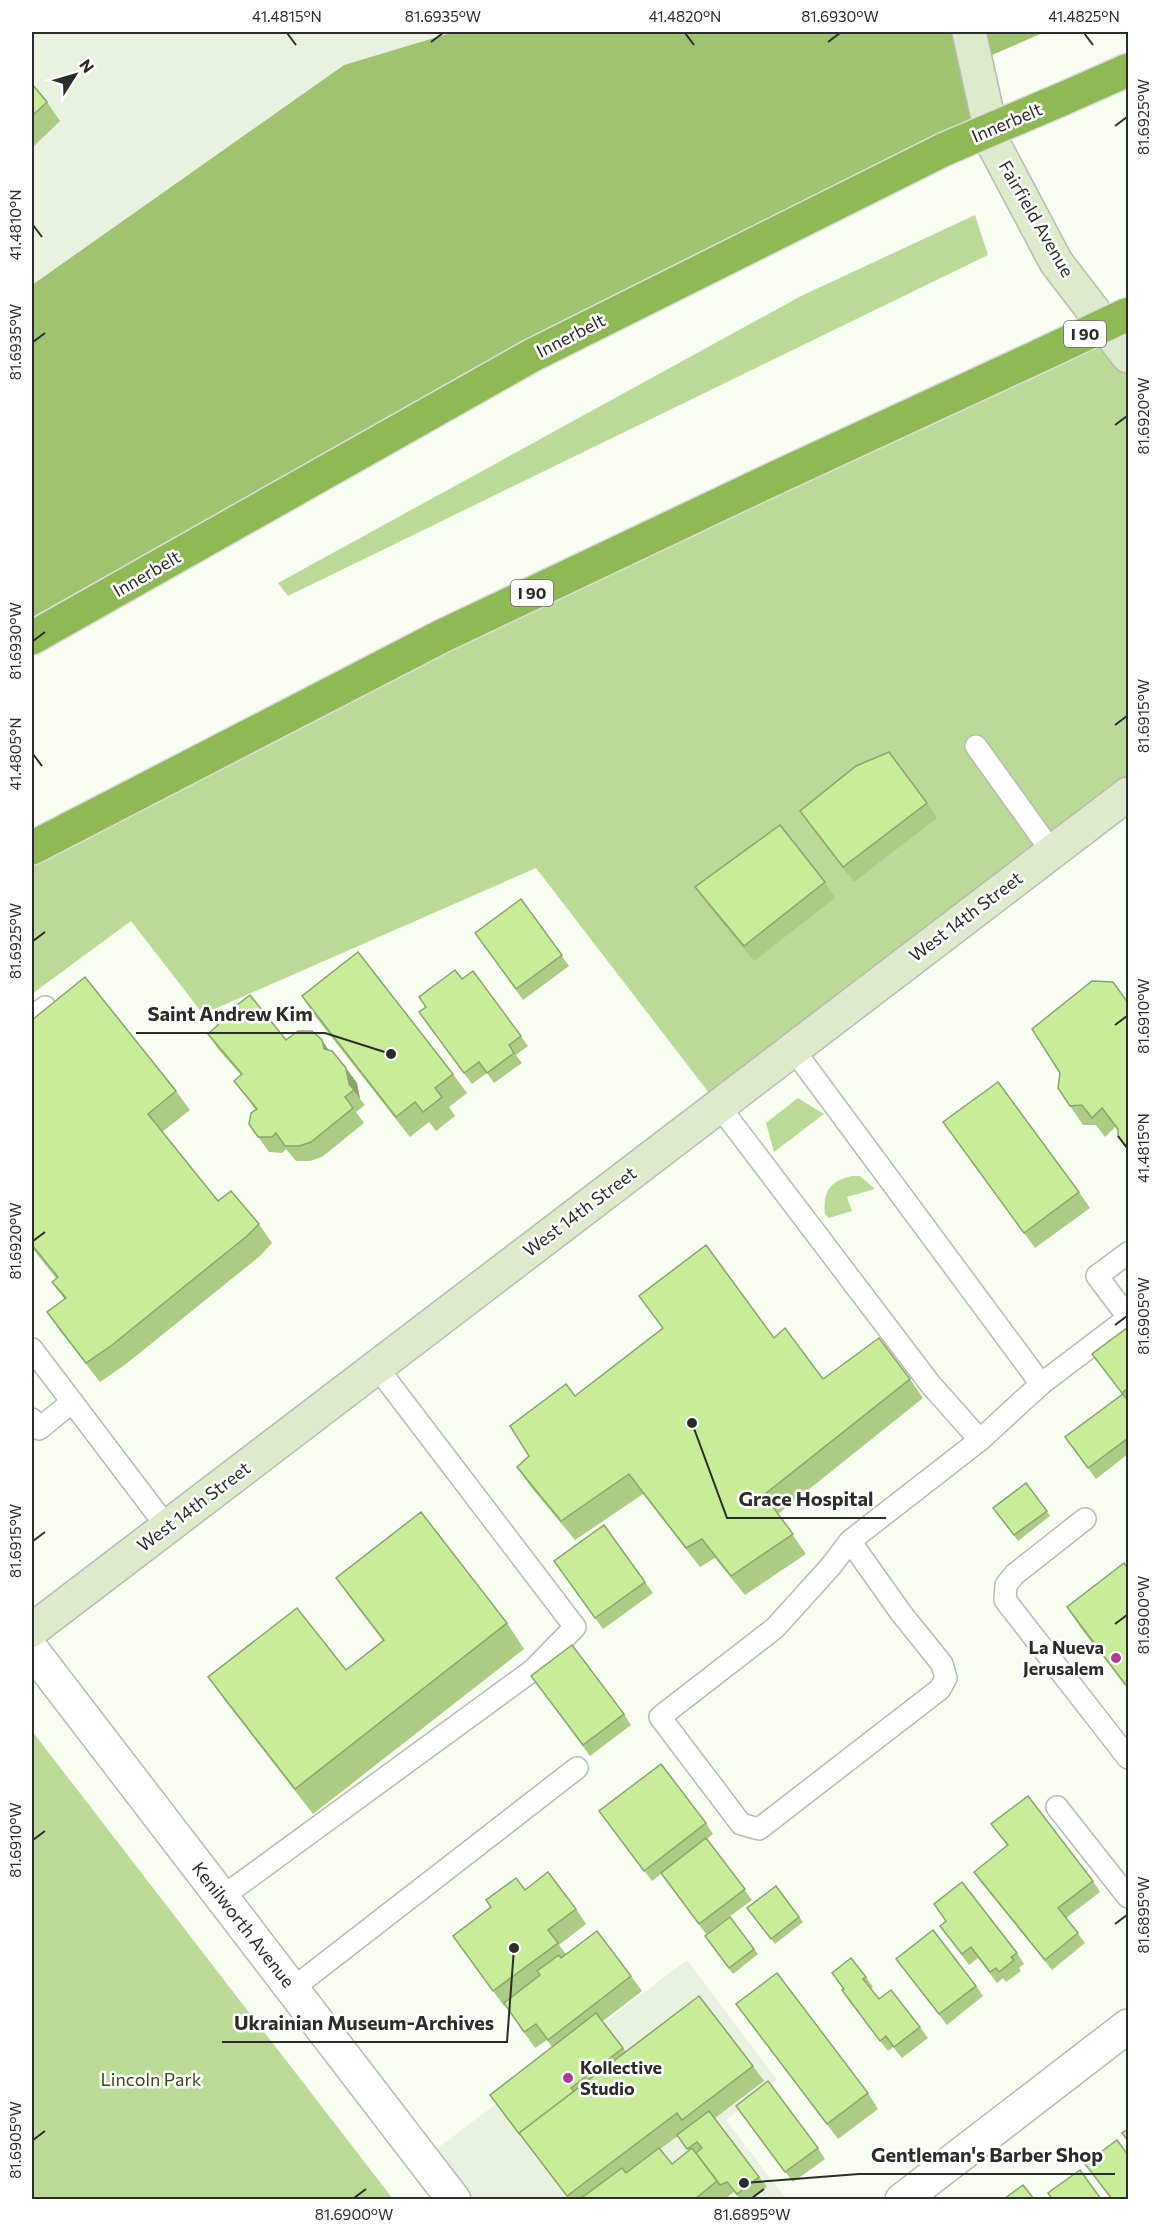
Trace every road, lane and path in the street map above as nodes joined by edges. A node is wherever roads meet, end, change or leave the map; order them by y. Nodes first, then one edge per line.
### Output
1 (969, 32) edge
2 (1128, 69) edge
3 (1128, 314) edge
4 (1128, 356) edge
5 (32, 639) edge
6 (976, 746) dead end
7 (1128, 794) edge
8 (32, 848) edge
9 (1052, 852) junction
10 (793, 1049) junction
11 (719, 1106) junction
12 (1128, 1253) edge
13 (1128, 1318) edge
14 (32, 1349) edge
15 (376, 1366) junction
16 (1041, 1384) junction
17 (72, 1402) junction
18 (32, 1419) edge
19 (980, 1440) junction
20 (1085, 1520) dead end
21 (167, 1527) junction
22 (850, 1541) junction
23 (32, 1630) edge
24 (32, 1650) edge
25 (1128, 1758) edge
26 (577, 1768) dead end
27 (1058, 1807) dead end
28 (222, 1897) junction
29 (1128, 1897) edge
30 (292, 1989) junction
31 (1128, 2026) edge
32 (454, 2199) edge
33 (902, 2199) edge

1 - 4 street, Fairfield Avenue
2 - 5 highway, Innerbelt, bridge
3 - 8 highway, I 90, bridge
6 - 9 lane
7 - 9 street, West 14th Street
9 - 10 street, West 14th Street
10 - 11 street, West 14th Street
10 - 16 lane
11 - 15 street, West 14th Street
11 - 19 lane
12 - 13 lane
13 - 16 lane
14 - 17 lane
15 - 21 street, West 14th Street
15 - 28 lane
16 - 19 lane
17 - 18 lane
17 - 21 lane
19 - 22 lane
20 - 25 lane
21 - 23 street, West 14th Street
22 - 22 lane
24 - 28 street, Kenilworth Avenue
26 - 30 lane
27 - 29 lane
28 - 30 street, Kenilworth Avenue
30 - 32 street, Kenilworth Avenue
31 - 33 street

